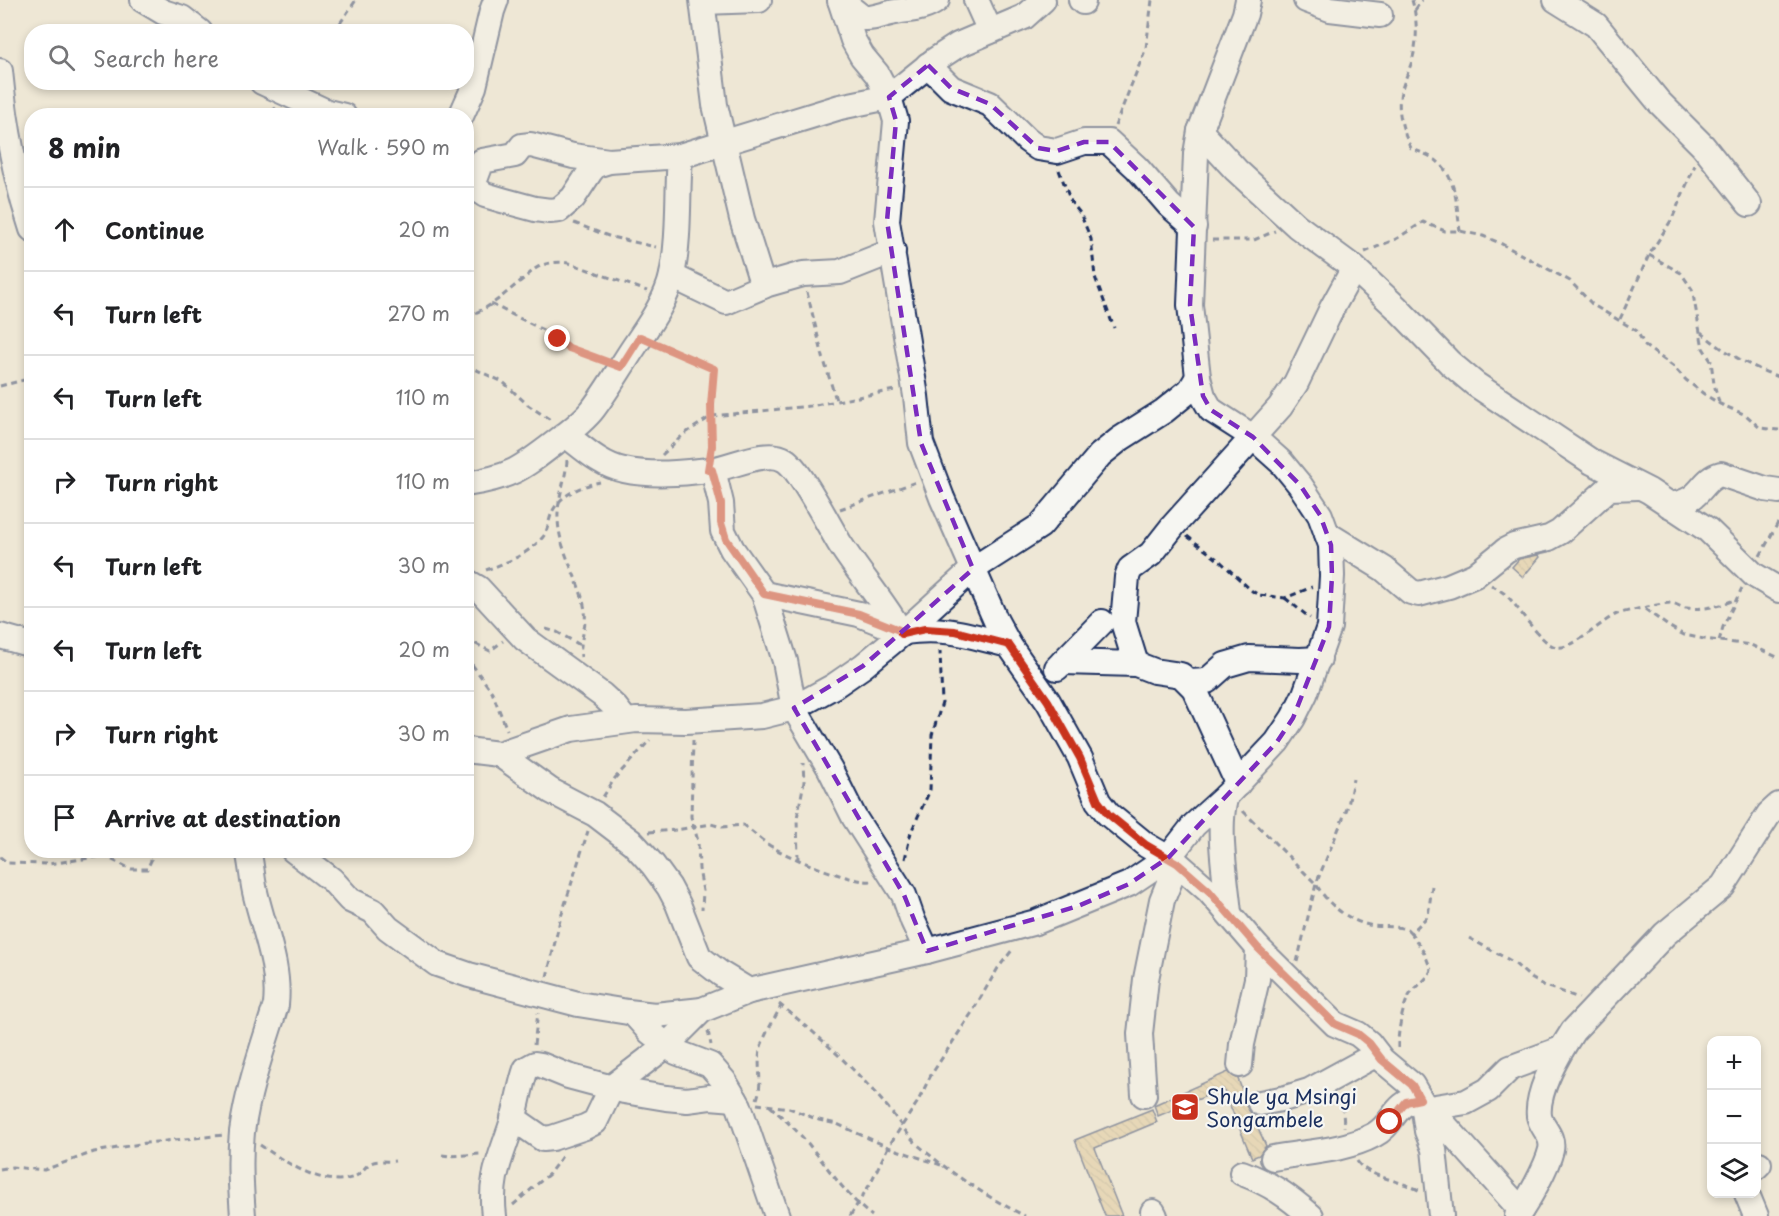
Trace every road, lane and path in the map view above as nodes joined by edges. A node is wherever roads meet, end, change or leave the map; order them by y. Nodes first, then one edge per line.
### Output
1 (143, 0) edge
2 (356, 0) edge
3 (496, 0) edge
4 (759, 0) edge
5 (937, 0) edge
6 (976, 0) edge
7 (1043, 0) edge
8 (1152, 0) edge
9 (1248, 0) edge
10 (1306, 0) edge
11 (1412, 0) edge
12 (1422, 0) edge
13 (1556, 0) edge
14 (702, 1) edge
15 (1415, 10) junction
16 (1380, 15) dead end
17 (190, 24) edge
18 (340, 24) edge
19 (990, 31) junction
20 (928, 65) junction
21 (0, 71) edge
22 (474, 87) edge
23 (279, 90) edge
24 (473, 90) edge
25 (889, 97) junction
26 (318, 108) edge
27 (465, 108) edge
28 (1200, 131) junction
29 (724, 141) junction
30 (1109, 142) junction
31 (1703, 146) junction
32 (1050, 150) junction
33 (680, 156) junction
34 (609, 161) junction
35 (474, 175) edge
36 (474, 188) edge
37 (1749, 204) dead end
38 (24, 205) edge
39 (550, 211) junction
40 (1293, 222) junction
41 (1460, 231) junction
42 (1194, 234) junction
43 (893, 251) junction
44 (1649, 255) junction
45 (673, 266) junction
46 (1354, 268) junction
47 (803, 274) junction
48 (763, 286) junction
49 (662, 301) junction
50 (491, 304) junction
51 (474, 314) edge
52 (1620, 319) junction
53 (1114, 328) dead end
54 (1700, 332) junction
55 (640, 337) junction
56 (621, 367) junction
57 (474, 369) edge
58 (1198, 377) junction
59 (1779, 377) edge
60 (24, 380) edge
61 (0, 386) edge
62 (914, 387) junction
63 (836, 400) junction
64 (1720, 404) junction
65 (712, 416) junction
66 (1779, 430) edge
67 (567, 434) junction
68 (1253, 437) junction
69 (710, 470) junction
70 (643, 472) junction
71 (605, 481) dead end
72 (936, 481) junction
73 (474, 483) edge
74 (1640, 487) junction
75 (1779, 491) edge
76 (559, 501) junction
77 (1669, 505) junction
78 (823, 515) junction
79 (1779, 520) edge
80 (1173, 526) junction
81 (1327, 534) junction
82 (973, 569) junction
83 (1750, 571) junction
84 (1475, 575) junction
85 (1332, 576) junction
86 (474, 577) edge
87 (474, 581) edge
88 (1779, 590) edge
89 (764, 594) junction
90 (946, 594) junction
91 (1285, 598) junction
92 (1736, 599) junction
93 (1646, 609) junction
94 (1102, 622) dead end
95 (902, 632) junction
96 (955, 632) junction
97 (1328, 632) junction
98 (521, 634) junction
99 (0, 636) edge
100 (1719, 641) junction
101 (24, 643) edge
102 (474, 643) edge
103 (1009, 645) junction
104 (1779, 658) edge
105 (1318, 659) junction
106 (1063, 662) junction
107 (583, 663) dead end
108 (1136, 664) junction
109 (474, 667) edge
110 (1190, 682) junction
111 (1038, 686) junction
112 (794, 708) junction
113 (626, 721) junction
114 (682, 721) junction
115 (474, 750) edge
116 (507, 751) junction
117 (803, 758) dead end
118 (1353, 779) dead end
119 (1230, 791) junction
120 (1779, 805) edge
121 (595, 814) junction
122 (694, 827) junction
123 (623, 835) junction
124 (0, 857) edge
125 (90, 858) edge
126 (108, 858) edge
127 (152, 858) edge
128 (249, 858) edge
129 (303, 858) edge
130 (798, 859) junction
131 (1173, 860) junction
132 (1316, 884) junction
133 (1432, 886) dead end
134 (899, 887) junction
135 (1229, 913) junction
136 (701, 918) dead end
137 (1036, 922) junction
138 (1411, 933) junction
139 (1469, 938) dead end
140 (1258, 948) junction
141 (927, 951) junction
142 (1293, 981) junction
143 (754, 990) junction
144 (543, 994) junction
145 (1598, 1005) junction
146 (781, 1006) junction
147 (703, 1010) junction
148 (633, 1013) junction
149 (667, 1045) junction
150 (1561, 1049) junction
151 (1377, 1054) junction
152 (1240, 1065) dead end
153 (526, 1069) junction
154 (1341, 1073) junction
155 (720, 1076) junction
156 (1406, 1078) junction
157 (612, 1087) junction
158 (1144, 1095) dead end
159 (735, 1099) junction
160 (1260, 1102) dead end
161 (1424, 1104) junction
162 (770, 1106) junction
163 (513, 1118) junction
164 (902, 1125) junction
165 (242, 1133) junction
166 (1350, 1144) junction
167 (570, 1147) dead end
168 (888, 1147) junction
169 (501, 1151) junction
170 (442, 1155) dead end
171 (1273, 1158) dead end
172 (395, 1161) dead end
173 (945, 1167) junction
174 (1, 1168) edge
175 (1242, 1173) dead end
176 (1749, 1198) edge
177 (858, 1204) junction
178 (1441, 1210) edge
179 (1519, 1213) edge
180 (501, 1214) edge
181 (243, 1216) edge
182 (777, 1216) edge
183 (850, 1216) edge
184 (872, 1216) edge
185 (1025, 1216) edge
186 (1311, 1216) edge
187 (1756, 1216) edge

1 - 17 street
2 - 18 path
3 - 22 street
4 - 14 street
5 - 25 street
6 - 19 street
7 - 19 street
8 - 30 path
9 - 28 street
10 - 16 street
11 - 15 path
12 - 15 path
13 - 31 street
14 - 29 street
15 - 41 path
19 - 20 street
20 - 25 street
20 - 32 street
21 - 38 street
23 - 26 street
24 - 27 street
25 - 29 street
25 - 43 street
28 - 40 street
28 - 42 street
29 - 33 street
29 - 48 street
30 - 32 street
30 - 42 street
31 - 37 street
31 - 44 path
32 - 53 path
33 - 34 street
33 - 45 street
34 - 35 street
34 - 39 street
36 - 39 street
39 - 45 path
40 - 42 path
40 - 46 street
41 - 46 path
41 - 52 path
42 - 58 street
43 - 47 street
43 - 62 street
44 - 52 path
44 - 54 path
45 - 48 street
45 - 49 street
46 - 68 street
46 - 74 street
47 - 48 street
47 - 63 path
49 - 50 path
49 - 55 street
50 - 51 path
50 - 56 path
52 - 64 path
54 - 59 path
54 - 64 path
55 - 56 street
55 - 65 path
56 - 67 street
57 - 67 path
58 - 68 street
58 - 82 street
60 - 61 path
62 - 63 path
62 - 72 street
63 - 65 path
64 - 66 path
65 - 69 path
65 - 70 path
67 - 70 street
67 - 73 street
67 - 76 path
68 - 80 street
68 - 81 street
69 - 70 street
69 - 78 street
69 - 89 street
71 - 76 path
72 - 78 path
72 - 82 street
74 - 77 street
74 - 84 street
75 - 77 street
76 - 86 path
76 - 107 path
77 - 83 street
78 - 95 street
79 - 83 path
80 - 91 path
80 - 108 street
81 - 84 street
81 - 85 street
82 - 90 street
82 - 103 street
83 - 88 street
83 - 92 path
84 - 93 path
85 - 91 path
85 - 97 street
87 - 98 street
89 - 95 street
89 - 112 street
90 - 95 street
90 - 96 street
91 - 97 path
92 - 93 path
92 - 100 path
93 - 100 path
94 - 106 street
95 - 96 street
95 - 112 street
96 - 103 street
96 - 134 path
97 - 105 street
98 - 102 path
98 - 113 street
99 - 101 street
100 - 104 path
103 - 111 street
105 - 110 street
105 - 119 street
106 - 108 street
106 - 111 street
108 - 110 street
109 - 116 path
110 - 119 street
111 - 131 street
112 - 114 street
112 - 134 street
113 - 114 street
113 - 116 street
114 - 121 path
114 - 122 path
115 - 116 street
116 - 121 street
117 - 130 path
118 - 132 path
119 - 131 street
119 - 132 path
119 - 135 street
120 - 145 street
121 - 123 street
121 - 144 path
122 - 123 path
122 - 130 path
122 - 136 path
123 - 143 street
124 - 125 path
126 - 127 path
128 - 165 street
129 - 144 street
130 - 134 path
131 - 135 street
131 - 137 street
131 - 158 street
132 - 138 path
132 - 142 path
133 - 138 path
134 - 141 street
135 - 140 street
137 - 141 street
137 - 164 path
138 - 156 path
139 - 145 path
140 - 142 street
140 - 152 street
141 - 143 street
142 - 151 street
143 - 146 path
143 - 147 street
144 - 148 street
144 - 153 path
145 - 150 street
146 - 162 path
146 - 164 path
147 - 148 street
147 - 149 street
147 - 155 path
148 - 149 street
149 - 155 street
149 - 157 street
150 - 161 street
150 - 179 street
151 - 154 street
151 - 156 street
153 - 157 street
153 - 163 street
154 - 160 street
154 - 166 path
155 - 159 street
156 - 161 street
157 - 159 street
157 - 163 street
159 - 182 street
161 - 166 street
161 - 178 street
161 - 179 street
162 - 168 path
162 - 177 path
163 - 169 street
164 - 168 path
164 - 173 path
165 - 172 path
165 - 174 path
165 - 181 street
166 - 171 street
166 - 178 path
167 - 180 path
168 - 173 path
168 - 177 path
169 - 170 path
169 - 180 street
173 - 185 path
175 - 186 street
176 - 187 street
177 - 183 path
177 - 184 path

